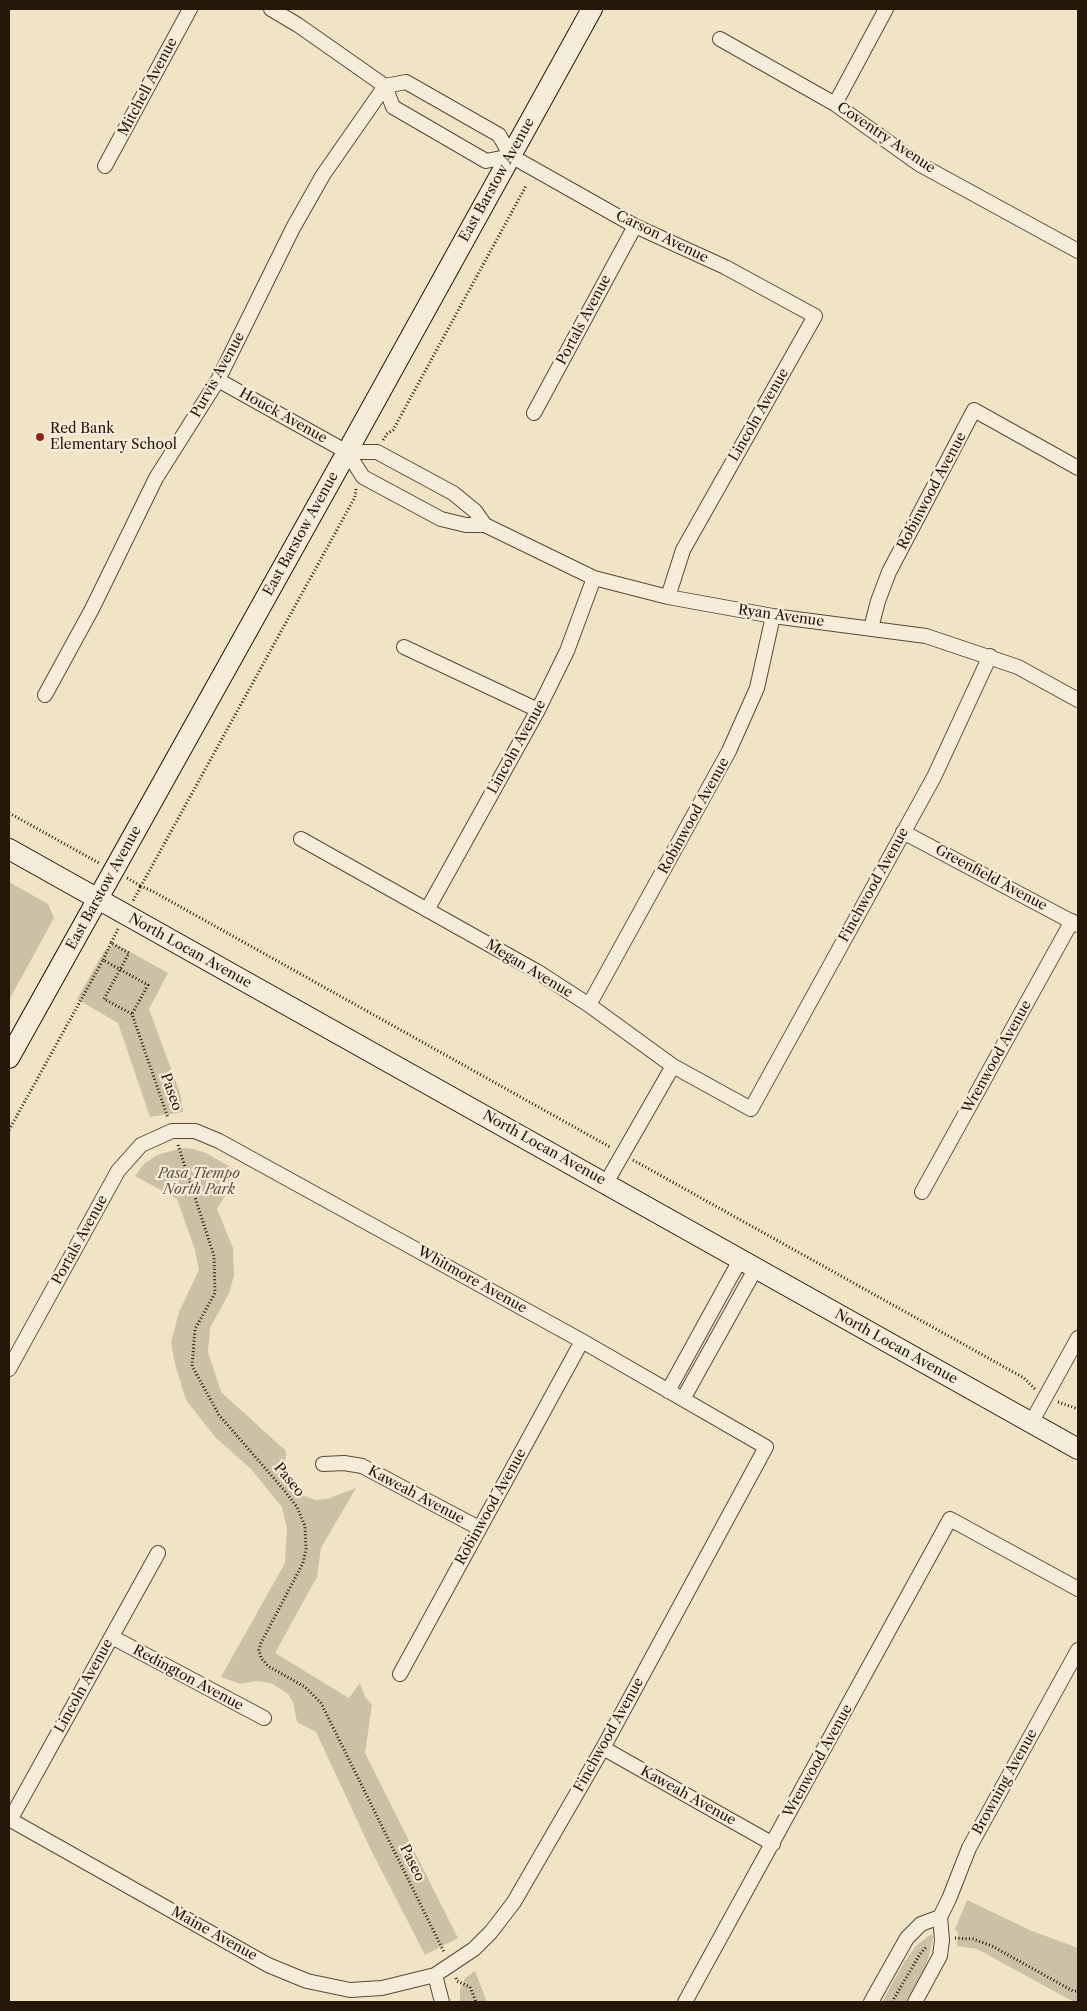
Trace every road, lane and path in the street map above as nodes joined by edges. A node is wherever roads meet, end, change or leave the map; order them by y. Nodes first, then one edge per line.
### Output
1 (190, 9) edge
2 (271, 9) edge
3 (592, 9) edge
4 (886, 9) edge
5 (720, 39) dead end
6 (385, 86) junction
7 (836, 104) junction
8 (511, 156) junction
9 (105, 166) dead end
10 (526, 186) dead end
11 (635, 226) junction
12 (1078, 251) edge
13 (816, 316) joint
14 (218, 380) junction
15 (534, 413) dead end
16 (348, 452) junction
17 (377, 452) junction
18 (1078, 468) edge
19 (363, 477) junction
20 (485, 525) junction
21 (594, 578) junction
22 (668, 597) junction
23 (774, 616) junction
24 (871, 628) junction
25 (404, 647) dead end
26 (990, 656) junction
27 (44, 695) dead end
28 (1078, 700) edge
29 (538, 710) junction
30 (903, 832) junction
31 (301, 839) dead end
32 (9, 849) edge
33 (97, 899) junction
34 (427, 910) junction
35 (1075, 923) edge
36 (111, 943) dead end
37 (129, 953) dead end
38 (103, 960) junction
39 (120, 970) junction
40 (589, 1005) junction
41 (132, 1014) junction
42 (9, 1058) edge
43 (673, 1066) junction
44 (751, 1109) joint
45 (9, 1130) edge
46 (172, 1132) junction
47 (609, 1146) dead end
48 (643, 1165) dead end
49 (606, 1183) junction
50 (922, 1192) dead end
51 (748, 1264) junction
52 (1078, 1338) edge
53 (582, 1341) junction
54 (9, 1369) edge
55 (1031, 1387) dead end
56 (668, 1391) junction
57 (683, 1399) junction
58 (1064, 1405) dead end
59 (1078, 1409) edge
60 (1031, 1423) junction
61 (766, 1447) joint
62 (1078, 1449) edge
63 (322, 1464) dead end
64 (479, 1528) junction
65 (158, 1553) dead end
66 (1078, 1589) edge
67 (112, 1637) junction
68 (1078, 1650) edge
69 (400, 1674) dead end
70 (264, 1718) dead end
71 (603, 1748) junction
72 (10, 1820) edge
73 (773, 1844) junction
74 (940, 1917) junction
75 (942, 1940) junction
76 (450, 1966) junction
77 (435, 1975) junction
78 (1078, 1991) edge
79 (442, 2002) edge
80 (476, 2002) edge
81 (686, 2002) edge
82 (871, 2002) edge
83 (892, 2002) edge
84 (915, 2002) edge

1 - 9 street, Mitchell Avenue
2 - 6 street
3 - 8 street, East Barstow Avenue
4 - 7 street
5 - 7 street, Coventry Avenue
6 - 8 street, Carson Avenue
6 - 8 street
6 - 14 street, Purvis Avenue
7 - 12 street, Coventry Avenue
8 - 11 street, Carson Avenue
8 - 16 street, East Barstow Avenue
10 - 17 path
11 - 13 street, Carson Avenue
11 - 15 street, Portals Avenue
13 - 22 street, Lincoln Avenue
14 - 16 street, Houck Avenue
14 - 27 street, Purvis Avenue
16 - 17 street, Ryan Avenue
16 - 19 street
16 - 33 street, East Barstow Avenue
17 - 20 street, Ryan Avenue
18 - 24 street, Robinwood Avenue
19 - 20 street, Ryan Avenue
19 - 47 path
20 - 21 street, Ryan Avenue
21 - 22 street, Ryan Avenue
21 - 29 street, Lincoln Avenue
22 - 23 street, Ryan Avenue
23 - 24 street, Ryan Avenue
23 - 40 street, Robinwood Avenue
24 - 26 street, Ryan Avenue
25 - 29 street
26 - 28 street, Ryan Avenue
26 - 30 street, Finchwood Avenue
29 - 34 street, Lincoln Avenue
30 - 35 street, Greenfield Avenue
30 - 44 street, Finchwood Avenue
31 - 34 street, Megan Avenue
32 - 33 street, North Locan Avenue
33 - 42 street, East Barstow Avenue
33 - 49 street, North Locan Avenue
34 - 40 street, Megan Avenue
35 - 50 street, Wrenwood Avenue
36 - 38 path
37 - 39 path
38 - 39 path
38 - 45 path
39 - 41 path
39 - 41 path
40 - 43 street, Megan Avenue
41 - 46 path, Paseo
43 - 44 street, Megan Avenue
43 - 49 street
46 - 53 street, Whitmore Avenue
46 - 54 street, Portals Avenue
46 - 76 path, Paseo
48 - 55 path
49 - 51 street, North Locan Avenue
51 - 56 street
51 - 57 street
51 - 60 street, North Locan Avenue
52 - 60 street
53 - 56 street, Whitmore Avenue
53 - 64 street, Robinwood Avenue
56 - 57 street, Whitmore Avenue
57 - 61 street, Whitmore Avenue
58 - 59 path
60 - 62 street, North Locan Avenue
61 - 71 street, Finchwood Avenue
63 - 64 street, Kaweah Avenue
64 - 69 street, Robinwood Avenue
65 - 67 street, Lincoln Avenue
66 - 73 street, Wrenwood Avenue
67 - 70 street, Redington Avenue
67 - 72 street, Lincoln Avenue
68 - 74 street, Browning Avenue
71 - 73 street, Kaweah Avenue
71 - 76 street, Finchwood Avenue
72 - 77 street, Maine Avenue
73 - 81 street, Wrenwood Avenue
74 - 75 street
74 - 82 street
75 - 78 path
75 - 83 path
75 - 84 street
76 - 77 street, Finchwood Avenue
76 - 80 path, Paseo
77 - 79 street

